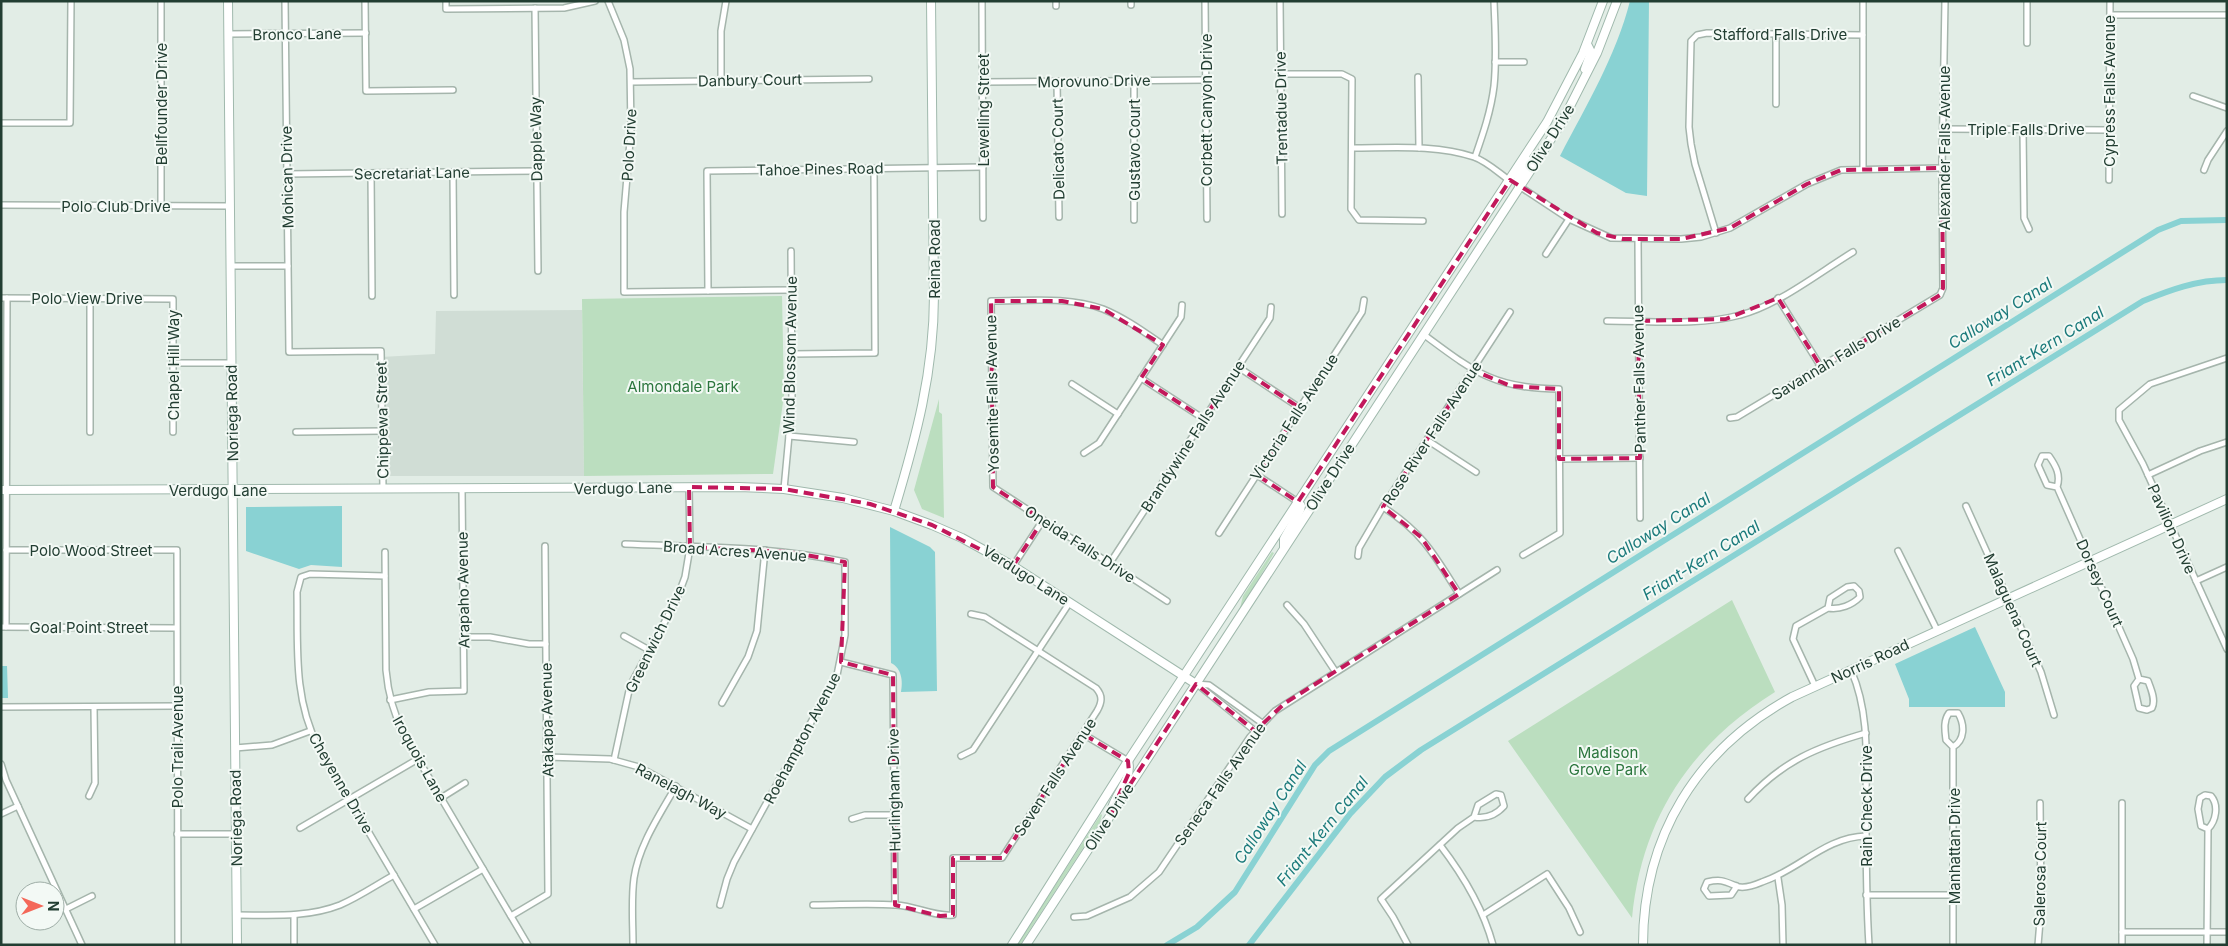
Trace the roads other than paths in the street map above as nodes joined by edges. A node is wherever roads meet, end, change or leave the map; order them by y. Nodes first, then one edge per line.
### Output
1 (71, 1) edge
2 (162, 1) edge
3 (228, 1) edge
4 (285, 1) edge
5 (366, 1) edge
6 (446, 1) edge
7 (595, 1) edge
8 (608, 1) edge
9 (726, 1) edge
10 (931, 1) edge
11 (982, 1) edge
12 (1205, 1) edge
13 (1280, 1) edge
14 (1494, 1) edge
15 (1602, 1) edge
16 (1617, 1) edge
17 (1863, 1) edge
18 (1945, 1) edge
19 (2027, 1) edge
20 (2110, 1) edge
21 (535, 8) junction
22 (2110, 15) junction
23 (2227, 15) edge
24 (366, 33) junction
25 (228, 34) junction
26 (286, 34) junction
27 (1776, 34) junction
28 (1863, 35) junction
29 (1587, 44) junction
30 (2027, 44) dead end
31 (1495, 62) junction
32 (1524, 62) dead end
33 (1281, 74) junction
34 (1418, 77) dead end
35 (869, 79) dead end
36 (1134, 80) junction
37 (1206, 80) junction
38 (721, 81) junction
39 (1057, 81) junction
40 (631, 82) junction
41 (982, 82) junction
42 (453, 90) dead end
43 (1577, 95) junction
44 (2192, 96) dead end
45 (1776, 104) dead end
46 (2227, 108) edge
47 (1, 123) edge
48 (1943, 129) junction
49 (2023, 129) junction
50 (2109, 130) junction
51 (2227, 131) edge
52 (1536, 140) junction
53 (1352, 148) junction
54 (1419, 148) junction
55 (1476, 157) junction
56 (933, 167) junction
57 (983, 167) junction
58 (1942, 168) junction
59 (874, 169) junction
60 (1863, 169) junction
61 (2204, 170) dead end
62 (537, 171) junction
63 (453, 172) junction
64 (370, 173) junction
65 (287, 174) junction
66 (1509, 180) junction
67 (2109, 180) dead end
68 (1519, 186) junction
69 (1, 205) edge
70 (161, 206) junction
71 (230, 206) junction
72 (1282, 214) dead end
73 (1059, 217) dead end
74 (984, 218) dead end
75 (1207, 219) dead end
76 (1569, 219) junction
77 (1134, 220) dead end
78 (1423, 221) dead end
79 (1492, 229) junction
80 (2029, 229) dead end
81 (1716, 233) junction
82 (1638, 240) junction
83 (791, 251) dead end
84 (1853, 252) dead end
85 (1546, 254) dead end
86 (231, 266) junction
87 (288, 266) junction
88 (538, 271) dead end
89 (1440, 286) junction
90 (791, 290) junction
91 (708, 291) junction
92 (454, 295) dead end
93 (1940, 295) joint
94 (372, 296) dead end
95 (4, 298) edge
96 (90, 298) junction
97 (1778, 298) junction
98 (173, 299) joint
99 (1364, 300) dead end
100 (1182, 305) dead end
101 (1270, 307) dead end
102 (1510, 312) dead end
103 (1638, 321) junction
104 (1607, 322) dead end
105 (1423, 334) junction
106 (1163, 345) junction
107 (381, 351) joint
108 (792, 354) junction
109 (2227, 358) edge
110 (173, 363) junction
111 (232, 363) junction
112 (1238, 367) junction
113 (1821, 367) junction
114 (1472, 370) junction
115 (1141, 378) junction
116 (1072, 384) dead end
117 (1300, 408) junction
118 (1118, 414) junction
119 (1730, 418) dead end
120 (1204, 419) junction
121 (382, 431) junction
122 (90, 432) dead end
123 (173, 432) dead end
124 (296, 432) dead end
125 (789, 436) junction
126 (1427, 440) junction
127 (854, 442) dead end
128 (2227, 442) edge
129 (1084, 453) dead end
130 (1640, 458) junction
131 (1559, 459) junction
132 (1476, 472) dead end
133 (1256, 475) junction
134 (2148, 475) junction
135 (689, 487) junction
136 (993, 487) joint
137 (2057, 487) junction
138 (383, 489) junction
139 (462, 489) junction
140 (784, 489) junction
141 (4, 490) edge
142 (233, 490) junction
143 (2227, 499) edge
144 (1298, 502) junction
145 (1966, 506) dead end
146 (1383, 507) junction
147 (894, 511) junction
148 (1640, 518) dead end
149 (1043, 520) junction
150 (2169, 524) junction
151 (1219, 533) dead end
152 (625, 544) dead end
153 (545, 546) dead end
154 (690, 547) junction
155 (1284, 547) junction
156 (6, 550) junction
157 (176, 550) joint
158 (765, 550) junction
159 (1898, 551) dead end
160 (385, 552) dead end
161 (1523, 554) dead end
162 (1358, 556) dead end
163 (2089, 560) junction
164 (845, 562) joint
165 (1110, 563) junction
166 (1013, 566) junction
167 (2227, 567) edge
168 (1497, 570) dead end
169 (385, 576) junction
170 (2196, 581) junction
171 (1459, 594) junction
172 (2007, 598) junction
173 (1167, 601) dead end
174 (1070, 602) junction
175 (1287, 605) dead end
176 (1828, 608) junction
177 (971, 614) dead end
178 (4, 627) edge
179 (176, 628) junction
180 (1937, 630) junction
181 (624, 636) dead end
182 (463, 637) junction
183 (546, 644) junction
184 (2227, 649) edge
185 (649, 650) junction
186 (1038, 652) junction
187 (841, 662) junction
188 (1851, 670) junction
189 (1335, 671) junction
190 (1185, 675) junction
191 (2140, 679) junction
192 (1196, 684) junction
193 (1815, 686) junction
194 (390, 700) junction
195 (722, 703) dead end
196 (176, 706) junction
197 (94, 707) junction
198 (1, 708) edge
199 (2054, 715) dead end
200 (1262, 723) junction
201 (310, 731) junction
202 (1255, 731) junction
203 (1866, 733) junction
204 (1083, 734) junction
205 (1954, 747) junction
206 (235, 748) junction
207 (961, 756) dead end
208 (547, 757) junction
209 (418, 759) junction
210 (614, 760) junction
211 (1128, 761) junction
212 (1, 764) edge
213 (465, 783) dead end
214 (676, 786) junction
215 (89, 796) dead end
216 (441, 798) junction
217 (1748, 799) dead end
218 (349, 800) junction
219 (2040, 803) dead end
220 (2122, 803) dead end
221 (18, 806) junction
222 (1, 814) edge
223 (894, 815) junction
224 (1110, 815) junction
225 (1474, 818) junction
226 (852, 819) dead end
227 (300, 828) dead end
228 (2208, 829) junction
229 (752, 830) junction
230 (177, 834) junction
231 (236, 834) junction
232 (1866, 836) junction
233 (1440, 845) junction
234 (483, 869) junction
235 (394, 875) junction
236 (1778, 878) junction
237 (1736, 886) junction
238 (1954, 895) junction
239 (92, 896) dead end
240 (1866, 896) junction
241 (720, 905) dead end
242 (895, 905) junction
243 (813, 906) dead end
244 (66, 909) junction
245 (414, 909) junction
246 (294, 914) junction
247 (237, 915) junction
248 (1483, 915) junction
249 (511, 916) junction
250 (1074, 918) dead end
251 (1580, 932) dead end
252 (2122, 932) junction
253 (2207, 932) junction
254 (2227, 932) edge
255 (82, 945) edge
256 (178, 945) edge
257 (237, 945) edge
258 (294, 945) edge
259 (435, 945) edge
260 (528, 945) edge
261 (633, 945) edge
262 (1012, 945) edge
263 (1026, 945) edge
264 (1408, 945) edge
265 (1493, 945) edge
266 (1643, 945) edge
267 (1783, 945) edge
268 (1869, 945) edge
269 (1953, 945) edge
270 (2038, 945) edge
271 (2122, 945) edge
272 (2207, 945) edge

1 - 47 street
2 - 70 street, Bellfounder Drive
3 - 25 street, Noriega Road
4 - 26 street, Mohican Drive
5 - 24 street
6 - 21 street
7 - 21 street
8 - 40 street, Polo Drive
9 - 38 street
10 - 56 street, Reina Road
11 - 41 street, Lewelling Street
12 - 37 street, Corbett Canyon Drive
13 - 33 street, Trentadue Drive
14 - 31 street
15 - 29 street, Olive Drive
16 - 43 street, Olive Drive
17 - 28 street
18 - 48 street, Alexander Falls Avenue
19 - 30 street
20 - 22 street, Cypress Falls Avenue
21 - 62 street, Dapple Way
22 - 23 street
22 - 50 street, Cypress Falls Avenue
24 - 26 street, Bronco Lane
24 - 42 street
25 - 26 street, Bronco Lane
25 - 71 street, Noriega Road
26 - 65 street, Mohican Drive
27 - 28 street, Stafford Falls Drive
27 - 45 street
27 - 81 street, Stafford Falls Drive
28 - 60 street
29 - 43 street
29 - 52 street, Olive Drive
31 - 32 street
31 - 55 street
33 - 53 street
33 - 72 street, Trentadue Drive
34 - 54 street
35 - 38 street, Danbury Court
36 - 37 street, Morovuno Drive
36 - 39 street, Morovuno Drive
36 - 77 street, Gustavo Court
37 - 75 street, Corbett Canyon Drive
38 - 40 street, Danbury Court
39 - 41 street, Morovuno Drive
39 - 73 street, Delicato Court
40 - 91 street, Polo Drive
41 - 57 street, Lewelling Street
43 - 68 street, Olive Drive
44 - 46 street
48 - 49 street, Triple Falls Drive
48 - 58 street, Alexander Falls Avenue
49 - 50 street, Triple Falls Drive
49 - 80 street
50 - 67 street, Cypress Falls Avenue
51 - 61 street
52 - 66 street, Olive Drive
52 - 68 street
53 - 54 street
53 - 78 street
54 - 55 street
55 - 66 street
56 - 57 street, Tahoe Pines Road
56 - 59 street, Tahoe Pines Road
56 - 147 street, Reina Road
57 - 74 street, Lewelling Street
58 - 60 street
58 - 93 street, Alexander Falls Avenue
59 - 91 street, Tahoe Pines Road
59 - 108 street
60 - 81 street
62 - 63 street, Secretariat Lane
62 - 88 street, Dapple Way
63 - 64 street, Secretariat Lane
63 - 92 street
64 - 65 street, Secretariat Lane
64 - 94 street
65 - 87 street, Mohican Drive
66 - 79 street
66 - 89 street, Olive Drive
68 - 76 street
68 - 79 street, Olive Drive
69 - 70 street, Polo Club Drive
70 - 71 street, Polo Club Drive
71 - 86 street, Noriega Road
76 - 82 street
76 - 85 street
79 - 105 street, Olive Drive
81 - 82 street
82 - 103 street, Panther Falls Avenue
83 - 90 street, Wind Blossom Avenue
84 - 97 street
86 - 87 street
86 - 111 street, Noriega Road
87 - 107 street, Mohican Drive
89 - 105 street
89 - 144 street, Olive Drive
90 - 91 street
90 - 108 street, Wind Blossom Avenue
93 - 113 street, Savannah Falls Drive
95 - 96 street, Polo View Drive
95 - 141 street
96 - 98 street, Polo View Drive
96 - 122 street
97 - 103 street
97 - 113 street
98 - 110 street, Chapel Hill Way
99 - 117 street, Victoria Falls Avenue
100 - 106 street
101 - 112 street, Brandywine Falls Avenue
102 - 114 street, Rose River Falls Avenue
103 - 104 street
103 - 130 street, Panther Falls Avenue
105 - 114 street
105 - 155 street, Olive Drive
106 - 115 street
106 - 136 street, Yosemite Falls Avenue
107 - 121 street, Chippewa Street
108 - 125 street, Wind Blossom Avenue
109 - 134 street, Pavilion Drive
110 - 111 street
110 - 123 street, Chapel Hill Way
111 - 142 street, Noriega Road
112 - 117 street
112 - 120 street, Brandywine Falls Avenue
113 - 119 street, Savannah Falls Drive
114 - 126 street, Rose River Falls Avenue
114 - 131 street
115 - 118 street
115 - 120 street
116 - 118 street
117 - 133 street, Victoria Falls Avenue
118 - 129 street
120 - 165 street, Brandywine Falls Avenue
121 - 124 street
121 - 138 street, Chippewa Street
125 - 127 street
125 - 140 street, Wind Blossom Avenue
126 - 132 street
126 - 146 street, Rose River Falls Avenue
128 - 134 street
130 - 131 street
130 - 148 street, Panther Falls Avenue
131 - 161 street
133 - 144 street
133 - 151 street, Victoria Falls Avenue
134 - 150 street, Pavilion Drive
135 - 139 street, Verdugo Lane
135 - 140 street, Verdugo Lane
135 - 154 street, Greenwich Drive
136 - 149 street, Oneida Falls Drive
137 - 137 street, Dorsey Court
137 - 163 street, Dorsey Court
138 - 139 street, Verdugo Lane
138 - 142 street, Verdugo Lane
139 - 182 street, Arapaho Avenue
140 - 147 street, Verdugo Lane
141 - 142 street, Verdugo Lane
141 - 156 street
142 - 206 street, Noriega Road
143 - 150 street, Norris Road
144 - 155 street
144 - 190 street, Olive Drive
145 - 172 street, Malaguena Court
146 - 162 street, Rose River Falls Avenue
146 - 171 street
147 - 166 street, Verdugo Lane
149 - 165 street, Oneida Falls Drive
149 - 166 street
150 - 163 street, Norris Road
150 - 170 street, Pavilion Drive
152 - 154 street, Broad Acres Avenue
153 - 183 street, Atakapa Avenue
154 - 158 street, Broad Acres Avenue
154 - 185 street, Greenwich Drive
155 - 192 street, Olive Drive
156 - 157 street, Polo Wood Street
156 - 178 street
157 - 179 street, Polo Trail Avenue
158 - 164 street, Broad Acres Avenue
158 - 195 street
159 - 180 street
160 - 169 street, Iroquois Lane
163 - 172 street, Norris Road
163 - 191 street, Dorsey Court
164 - 187 street, Roehampton Avenue
165 - 173 street, Oneida Falls Drive
166 - 174 street, Verdugo Lane
167 - 170 street
168 - 171 street, Seneca Falls Avenue
169 - 194 street, Iroquois Lane
169 - 201 street, Cheyenne Drive
170 - 184 street, Pavilion Drive
171 - 189 street, Seneca Falls Avenue
172 - 180 street, Norris Road
172 - 199 street, Malaguena Court
174 - 186 street
174 - 190 street, Verdugo Lane
175 - 189 street
176 - 176 street
176 - 193 street
177 - 186 street
178 - 179 street, Goal Point Street
179 - 196 street, Polo Trail Avenue
180 - 188 street, Norris Road
181 - 185 street
182 - 183 street
182 - 194 street, Arapaho Avenue
183 - 208 street, Atakapa Avenue
185 - 210 street, Greenwich Drive
186 - 204 street, Seven Falls Avenue
186 - 207 street
187 - 223 street, Hurlingham Drive
187 - 229 street, Roehampton Avenue
188 - 193 street, Norris Road
188 - 203 street, Rain Check Drive
189 - 200 street, Seneca Falls Avenue
190 - 192 street, Verdugo Lane
190 - 211 street, Olive Drive
191 - 191 street, Dorsey Court
192 - 200 street
192 - 202 street
192 - 224 street, Olive Drive
193 - 266 street, Norris Road
194 - 209 street, Iroquois Lane
196 - 197 street
196 - 230 street, Polo Trail Avenue
197 - 198 street
197 - 215 street
200 - 202 street, Seneca Falls Avenue
201 - 206 street
201 - 218 street, Cheyenne Drive
202 - 250 street, Seneca Falls Avenue
203 - 217 street
203 - 232 street, Rain Check Drive
204 - 211 street
204 - 242 street, Seven Falls Avenue
205 - 205 street, Manhattan Drive
205 - 238 street, Manhattan Drive
206 - 231 street, Noriega Road
208 - 210 street, Ranelagh Way
208 - 249 street, Atakapa Avenue
209 - 216 street, Iroquois Lane
209 - 218 street
210 - 214 street, Ranelagh Way
211 - 224 street
211 - 262 street, Olive Drive
212 - 221 street
213 - 216 street
214 - 229 street, Ranelagh Way
214 - 261 street
216 - 234 street, Iroquois Lane
218 - 227 street
218 - 235 street, Cheyenne Drive
219 - 270 street, Salerosa Court
220 - 252 street
221 - 222 street
221 - 244 street
223 - 226 street
223 - 242 street, Hurlingham Drive
224 - 263 street, Olive Drive
225 - 225 street
225 - 233 street
228 - 228 street
228 - 253 street
229 - 241 street, Roehampton Avenue
230 - 231 street
230 - 256 street, Polo Trail Avenue
231 - 247 street, Noriega Road
232 - 236 street
232 - 240 street, Rain Check Drive
233 - 248 street
233 - 264 street
234 - 245 street
234 - 249 street, Iroquois Lane
235 - 245 street, Cheyenne Drive
235 - 246 street
236 - 237 street
236 - 267 street
237 - 237 street
238 - 240 street
238 - 269 street, Manhattan Drive
239 - 244 street
240 - 268 street, Rain Check Drive
242 - 243 street
244 - 255 street
245 - 259 street, Cheyenne Drive
246 - 247 street
246 - 258 street
247 - 257 street, Noriega Road
248 - 251 street
248 - 265 street
249 - 260 street, Iroquois Lane
252 - 253 street
252 - 271 street
253 - 254 street
253 - 272 street

